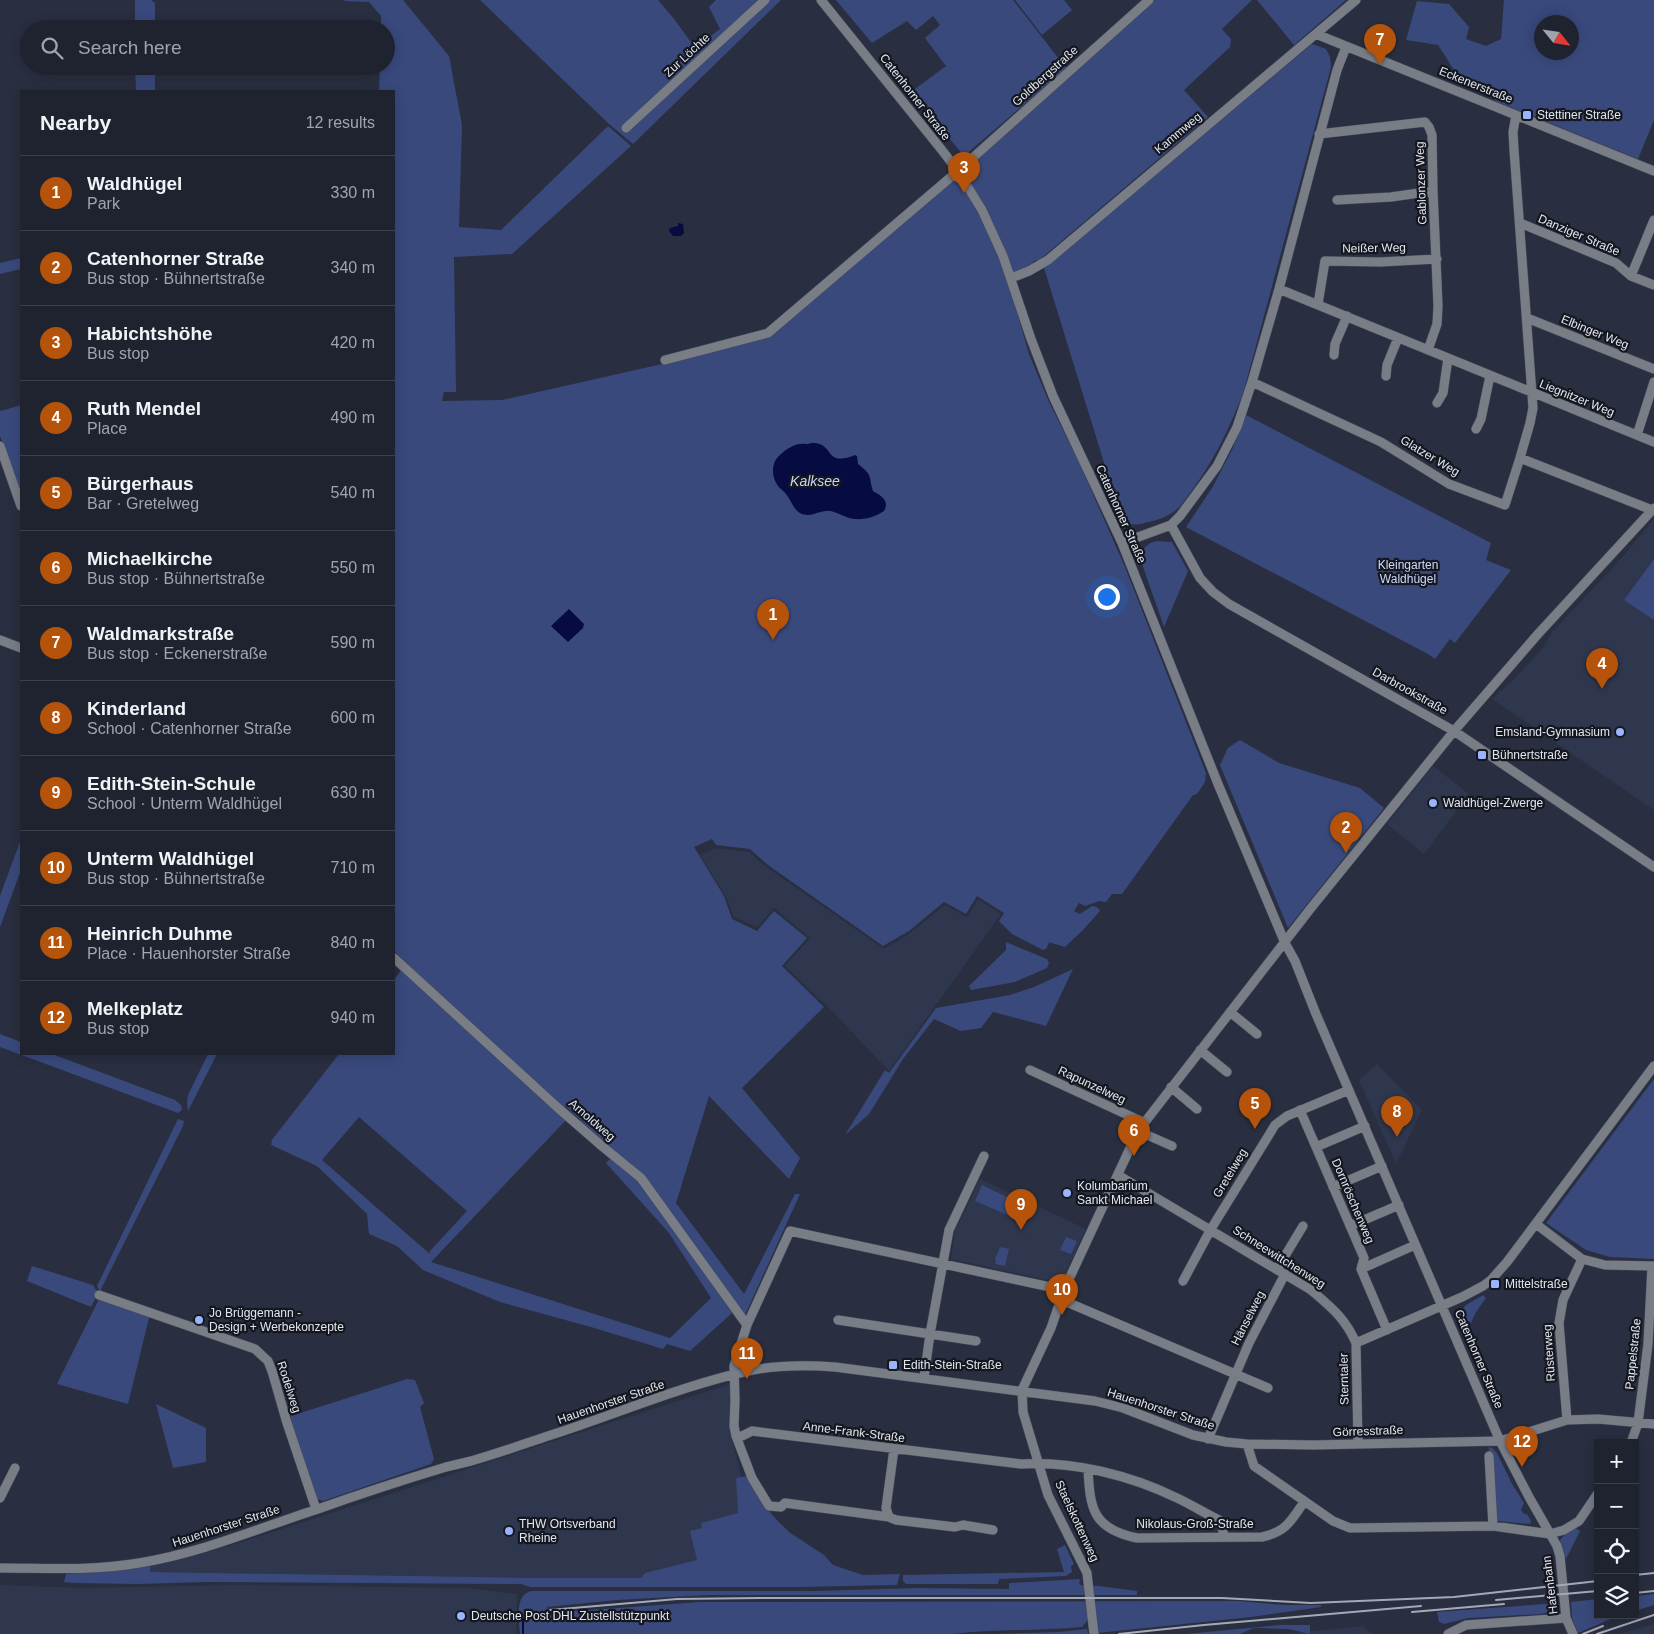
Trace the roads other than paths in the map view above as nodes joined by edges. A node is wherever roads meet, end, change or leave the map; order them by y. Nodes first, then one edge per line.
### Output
1 (765, 0) edge
2 (821, 0) edge
3 (1149, 0) edge
4 (1356, 0) edge
5 (1316, 34) junction
6 (1346, 47) junction
7 (1516, 115) junction
8 (626, 128) dead end
9 (1319, 134) junction
10 (958, 171) junction
11 (1654, 171) edge
12 (1433, 191) junction
13 (1337, 200) dead end
14 (1654, 220) edge
15 (1520, 223) junction
16 (1437, 259) junction
17 (1631, 276) junction
18 (1011, 278) junction
19 (1654, 286) edge
20 (1279, 289) junction
21 (1318, 304) junction
22 (1347, 316) junction
23 (1527, 318) junction
24 (1398, 338) junction
25 (1428, 350) junction
26 (1334, 355) dead end
27 (1448, 358) junction
28 (665, 360) dead end
29 (1654, 369) edge
30 (1386, 376) dead end
31 (1490, 376) junction
32 (1252, 382) junction
33 (1654, 382) edge
34 (1532, 393) junction
35 (1436, 403) dead end
36 (1476, 429) dead end
37 (1637, 435) junction
38 (1654, 442) edge
39 (0, 446) edge
40 (1520, 458) junction
41 (20, 503) edge
42 (1653, 509) edge
43 (1171, 525) junction
44 (1122, 543) junction
45 (0, 640) edge
46 (20, 648) edge
47 (1454, 731) junction
48 (1654, 867) edge
49 (1285, 943) junction
50 (395, 959) edge
51 (1230, 1012) junction
52 (1257, 1034) dead end
53 (1200, 1050) junction
54 (1654, 1066) edge
55 (1030, 1070) dead end
56 (1228, 1072) dead end
57 (1171, 1087) junction
58 (1349, 1090) junction
59 (1197, 1109) dead end
60 (1300, 1110) junction
61 (1143, 1122) junction
62 (1365, 1126) junction
63 (1138, 1131) junction
64 (1172, 1146) dead end
65 (1316, 1147) junction
66 (984, 1156) dead end
67 (1382, 1166) junction
68 (1118, 1175) junction
69 (1333, 1187) junction
70 (1399, 1205) junction
71 (1536, 1224) junction
72 (1303, 1226) dead end
73 (1350, 1226) junction
74 (1211, 1229) junction
75 (1415, 1245) junction
76 (1582, 1259) junction
77 (943, 1264) junction
78 (1653, 1266) edge
79 (1361, 1268) junction
80 (1281, 1271) junction
81 (1183, 1280) dead end
82 (1064, 1290) junction
83 (99, 1294) dead end
84 (1062, 1300) junction
85 (1442, 1306) junction
86 (838, 1320) dead end
87 (747, 1325) junction
88 (1387, 1330) junction
89 (930, 1334) junction
90 (976, 1341) dead end
91 (1356, 1343) junction
92 (734, 1370) junction
93 (1236, 1373) junction
94 (924, 1378) junction
95 (1268, 1388) dead end
96 (1022, 1390) junction
97 (1567, 1420) junction
98 (1638, 1423) junction
99 (1654, 1424) edge
100 (736, 1436) junction
101 (1208, 1439) junction
102 (1632, 1439) edge
103 (1500, 1441) junction
104 (1237, 1444) joint
105 (1247, 1444) junction
106 (1358, 1444) junction
107 (894, 1449) junction
108 (1489, 1456) dead end
109 (1040, 1463) junction
110 (15, 1468) dead end
111 (1088, 1469) junction
112 (0, 1498) edge
113 (1594, 1499) edge
114 (1304, 1502) junction
115 (316, 1509) junction
116 (889, 1517) junction
117 (1493, 1526) junction
118 (993, 1530) dead end
119 (1550, 1534) junction
120 (1224, 1537) junction
121 (0, 1568) edge
122 (1566, 1618) junction
123 (1094, 1634) edge
124 (1448, 1634) edge
125 (1574, 1634) edge

1 - 8 street, Zur Löchte
2 - 10 street, Catenhorner Straße
3 - 10 street, Goldbergstraße
4 - 5 street, Kammweg
5 - 6 street, Eckenerstraße
5 - 18 street, Kammweg
6 - 7 street, Eckenerstraße
6 - 9 street
7 - 11 street, Eckenerstraße
7 - 15 street
9 - 12 street, Gablonzer Weg
9 - 20 street
10 - 18 street, Catenhorner Straße
10 - 28 street, Goldbergstraße
12 - 13 street
12 - 16 street, Gablonzer Weg
14 - 17 street
15 - 17 street, Danziger Straße
15 - 23 street
16 - 21 street, Neißer Weg
16 - 25 street, Gablonzer Weg
17 - 19 street, Danziger Straße
18 - 44 street, Catenhorner Straße
20 - 21 street, Liegnitzer Weg
20 - 32 street
21 - 22 street, Liegnitzer Weg
22 - 24 street, Liegnitzer Weg
22 - 26 street
23 - 29 street, Elbinger Weg
23 - 34 street
24 - 25 street, Liegnitzer Weg
24 - 30 street
25 - 27 street, Liegnitzer Weg
27 - 31 street, Liegnitzer Weg
27 - 35 street
31 - 34 street, Liegnitzer Weg
31 - 36 street
32 - 40 street, Glatzer Weg
32 - 43 street
33 - 37 street
34 - 37 street, Liegnitzer Weg
34 - 40 street
37 - 38 street, Liegnitzer Weg
39 - 41 street
40 - 42 street
42 - 47 street
43 - 44 street
43 - 47 street, Darbrookstraße
44 - 49 street, Catenhorner Straße
45 - 46 street
47 - 48 street, Darbrookstraße
47 - 49 street
49 - 51 street
49 - 58 street, Catenhorner Straße
50 - 87 street, Arnoldweg
51 - 52 street
51 - 53 street
53 - 56 street
53 - 57 street
54 - 71 street
55 - 61 street, Rapunzelweg
57 - 59 street
57 - 61 street
58 - 60 street, Gretelweg
58 - 62 street, Catenhorner Straße
60 - 65 street, Dornröschenweg
60 - 74 street, Gretelweg
61 - 63 street
62 - 65 street
62 - 67 street, Catenhorner Straße
63 - 64 street
63 - 68 street
65 - 69 street, Dornröschenweg
66 - 77 street
67 - 69 street
67 - 70 street, Catenhorner Straße
68 - 74 street, Schneewittchenweg
68 - 82 street
69 - 73 street, Dornröschenweg
70 - 73 street
70 - 75 street, Catenhorner Straße
71 - 76 street
71 - 85 street
72 - 80 street, Hänselweg
73 - 79 street, Dornröschenweg
74 - 80 street, Schneewittchenweg
74 - 81 street, Gretelweg
75 - 79 street
75 - 85 street, Catenhorner Straße
76 - 78 street
76 - 97 street, Rüsterweg
77 - 82 street
77 - 87 street
77 - 89 street
78 - 98 street, Pappelstraße
79 - 88 street, Dornröschenweg
80 - 91 street, Schneewittchenweg
80 - 93 street, Hänselweg
82 - 84 street
83 - 115 street, Rodelweg
84 - 93 street
84 - 96 street
85 - 88 street
85 - 103 street, Catenhorner Straße
86 - 89 street
87 - 92 street
88 - 91 street
89 - 90 street
89 - 94 street
91 - 106 street, Sterntaler
92 - 94 street, Hauenhorster Straße
92 - 100 street
92 - 115 street, Hauenhorster Straße
93 - 95 street
93 - 101 street, Hänselweg
94 - 96 street, Hauenhorster Straße
96 - 101 street, Hauenhorster Straße
96 - 109 street, Staelskottenweg
97 - 98 street, Görresstraße
97 - 103 street, Görresstraße
98 - 99 street, Görresstraße
98 - 102 street, Pappelstraße
100 - 107 street, Anne-Frank-Straße
100 - 116 street
101 - 104 street, Hauenhorster Straße
103 - 106 street, Görresstraße
103 - 119 street, Catenhorner Straße
104 - 105 street, Görresstraße
105 - 106 street, Görresstraße
105 - 114 street
107 - 109 street, Anne-Frank-Straße
107 - 116 street
108 - 117 street
109 - 111 street, Anne-Frank-Straße
109 - 123 street, Staelskottenweg
110 - 112 street
111 - 120 street, Anne-Frank-Straße
111 - 120 street, Nikolaus-Groß-Straße
113 - 119 street
114 - 117 street
114 - 120 street, Nikolaus-Groß-Straße
115 - 121 street, Hauenhorster Straße
116 - 118 street
117 - 119 street
119 - 122 street, Hafenbahn
122 - 124 street
122 - 125 street, Hafenbahn

